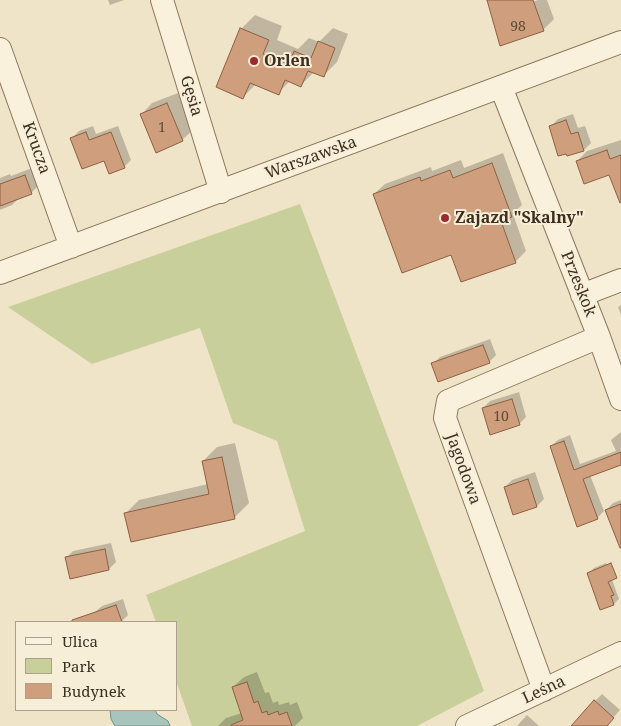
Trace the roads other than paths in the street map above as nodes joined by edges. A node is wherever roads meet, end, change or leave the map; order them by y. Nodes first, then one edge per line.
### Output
1 (162, 0) edge
2 (621, 42) edge
3 (0, 49) edge
4 (501, 87) junction
5 (220, 192) junction
6 (71, 247) junction
7 (0, 273) edge
8 (621, 280) edge
9 (582, 295) junction
10 (599, 337) junction
11 (621, 399) edge
12 (621, 653) edge
13 (544, 690) junction
14 (466, 726) edge

1 - 5 street, Gęsia
2 - 4 street, Warszawska
3 - 6 street, Krucza
4 - 5 street, Warszawska
4 - 9 street, Przeskok
5 - 6 street, Warszawska
6 - 7 street, Warszawska
8 - 9 street
9 - 10 street, Przeskok
10 - 11 street, Przeskok
10 - 13 street, Jagodowa
12 - 13 street, Leśna
13 - 14 street, Leśna

